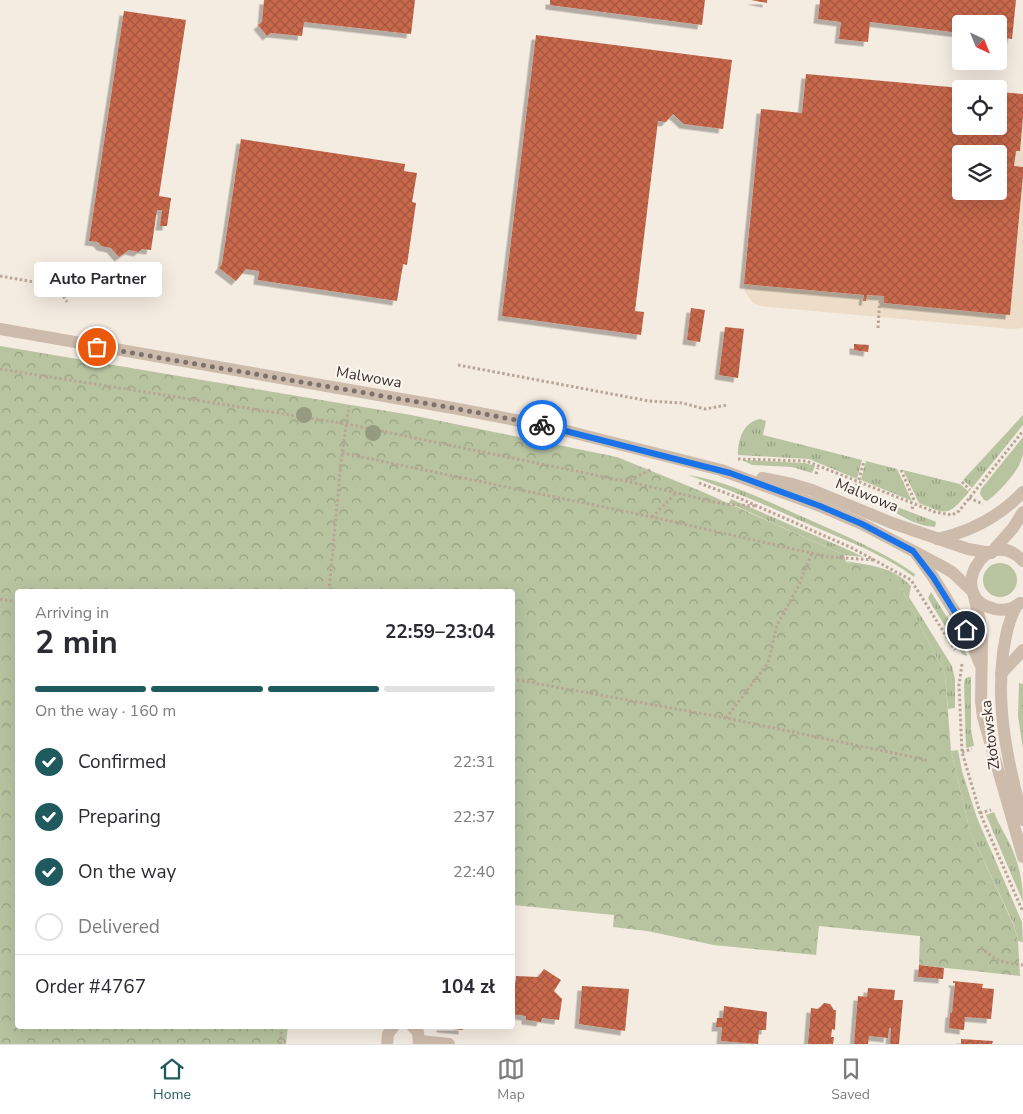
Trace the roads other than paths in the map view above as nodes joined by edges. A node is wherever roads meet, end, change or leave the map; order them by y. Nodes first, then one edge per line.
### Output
1 (0, 329) edge
2 (726, 472) junction
3 (1023, 492) edge
4 (1023, 512) edge
5 (937, 539) junction
6 (913, 551) junction
7 (991, 553) junction
8 (1023, 561) edge
9 (973, 592) junction
10 (1021, 604) edge
11 (1023, 650) edge
12 (981, 666) junction
13 (1001, 674) junction
14 (1023, 820) edge
15 (1023, 856) edge
16 (392, 1029) edge
17 (415, 1029) edge
18 (419, 1042) edge
19 (387, 1044) edge
20 (448, 1044) edge

1 - 2 street, Malwowa
2 - 5 street, Malwowa
2 - 6 street, Malwowa
3 - 5 street
4 - 7 street, Złotowska
5 - 7 street, Malwowa
6 - 9 street, Malwowa
6 - 12 street, Malwowa
7 - 8 street, Malwowa
7 - 9 street, Złotowska
9 - 10 street, Malwowa
9 - 12 street, Złotowska
10 - 13 street, Złotowska
11 - 13 street
12 - 15 street, Złotowska
13 - 14 street, Złotowska
16 - 19 street
17 - 18 street
18 - 20 street

